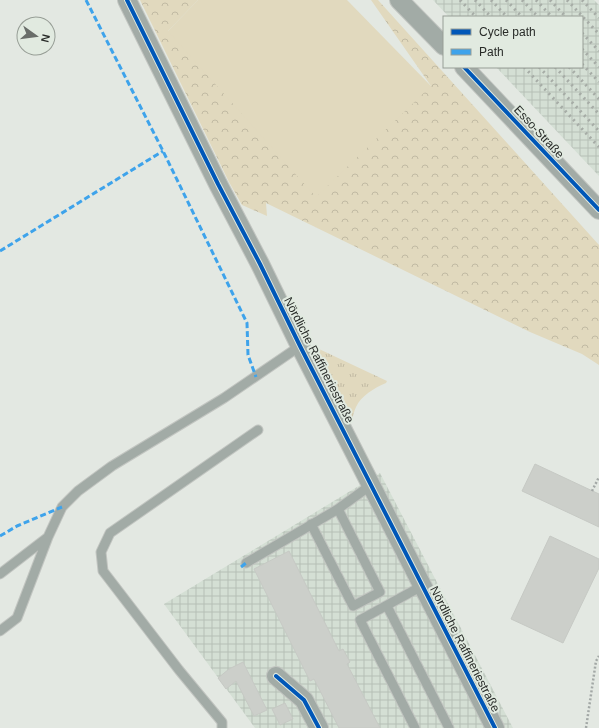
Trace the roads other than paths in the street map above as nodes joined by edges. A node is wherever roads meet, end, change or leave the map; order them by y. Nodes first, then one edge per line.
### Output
1 (127, 0) edge
2 (399, 0) edge
3 (443, 45) edge
4 (465, 68) edge
5 (599, 210) edge
6 (300, 346) junction
7 (258, 430) dead end
8 (371, 485) junction
9 (338, 508) junction
10 (311, 524) junction
11 (48, 537) junction
12 (246, 563) dead end
13 (0, 574) edge
14 (422, 586) junction
15 (387, 606) junction
16 (0, 631) edge
17 (276, 676) dead end
18 (222, 728) edge
19 (319, 728) edge
20 (415, 728) edge
21 (449, 728) edge
22 (494, 728) edge

1 - 6 street, Nördliche Raffineriestraße
2 - 3 street
4 - 5 street, Esso-Straße
6 - 8 street, Nördliche Raffineriestraße
6 - 11 lane
7 - 18 lane
8 - 9 lane
8 - 14 street, Nördliche Raffineriestraße
9 - 10 lane
9 - 10 lane
10 - 12 lane
11 - 13 lane
11 - 16 lane
14 - 15 lane
14 - 22 street, Nördliche Raffineriestraße
15 - 20 lane
15 - 21 lane
17 - 19 street

